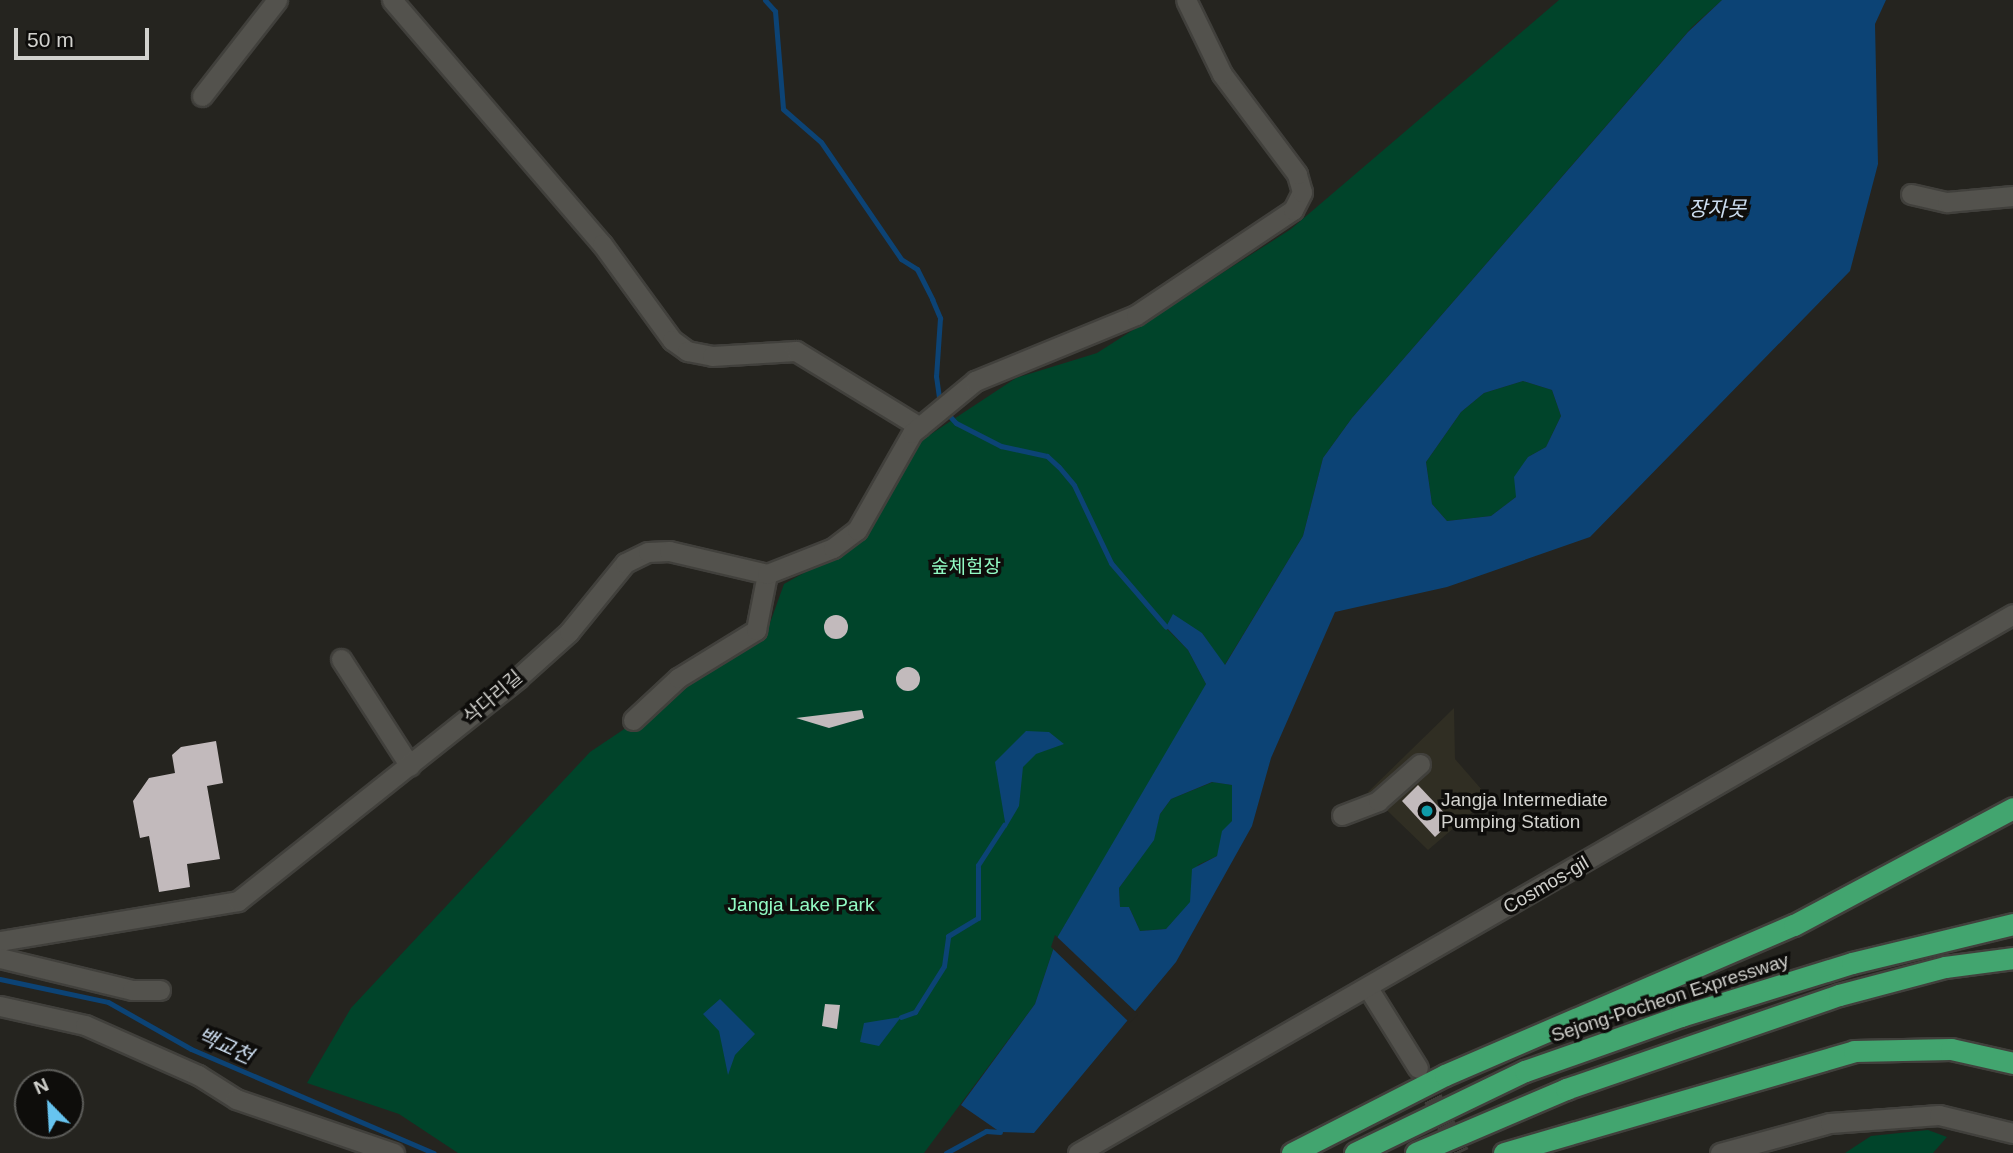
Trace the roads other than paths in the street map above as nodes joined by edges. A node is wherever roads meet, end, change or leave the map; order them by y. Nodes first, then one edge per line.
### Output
1 (277, 0) edge
2 (392, 0) edge
3 (1186, 0) edge
4 (202, 96) dead end
5 (1911, 194) dead end
6 (2013, 196) edge
7 (924, 424) junction
8 (767, 574) junction
9 (2013, 614) edge
10 (341, 659) dead end
11 (634, 720) dead end
12 (1420, 764) dead end
13 (410, 766) junction
14 (2013, 808) edge
15 (1342, 815) dead end
16 (2013, 924) edge
17 (0, 941) edge
18 (0, 958) edge
19 (2011, 958) edge
20 (1368, 988) junction
21 (160, 989) dead end
22 (0, 1006) edge
23 (2013, 1063) edge
24 (1418, 1068) tunnel mouth
25 (2013, 1133) edge
26 (394, 1153) edge
27 (1078, 1153) edge
28 (1292, 1153) edge
29 (1355, 1153) edge
30 (1416, 1153) edge
31 (1504, 1153) edge
32 (1720, 1153) edge

1 - 4 street
2 - 7 street
3 - 7 street
5 - 6 street
7 - 8 street
8 - 11 street
8 - 13 street, 삭다리길
9 - 20 street, Cosmos-gil
10 - 13 street
12 - 15 street
13 - 17 street, 삭다리길
14 - 28 highway
16 - 29 highway, Sejong-Pocheon Expressway
18 - 21 street
19 - 30 highway
20 - 24 street
20 - 27 street, Cosmos-gil
22 - 26 street
23 - 31 highway
25 - 32 street

